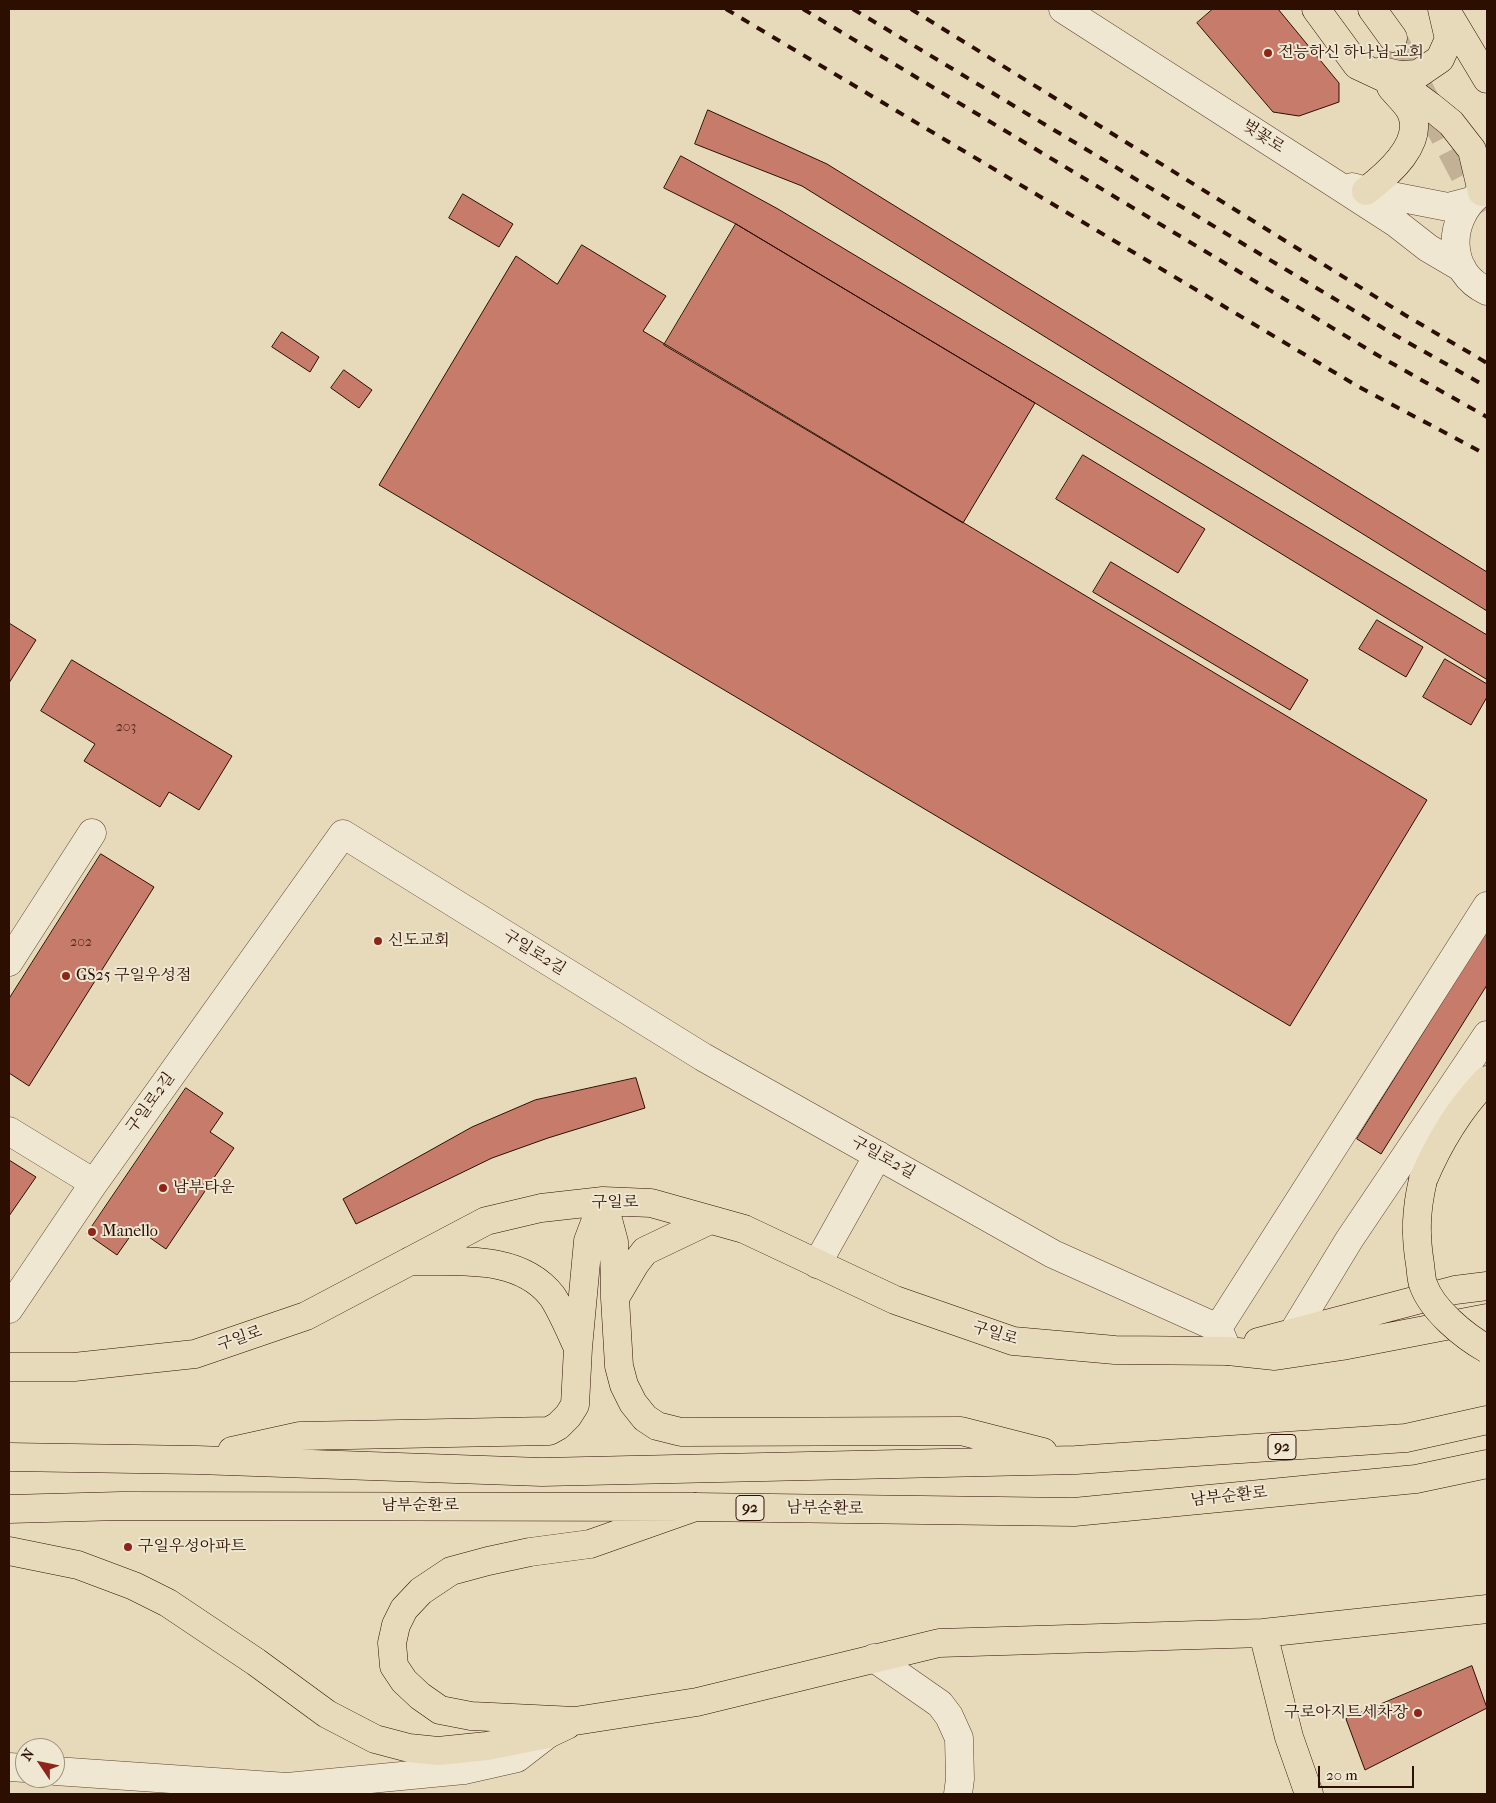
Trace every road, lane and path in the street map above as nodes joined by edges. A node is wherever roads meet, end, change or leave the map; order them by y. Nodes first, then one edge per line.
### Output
1 (1063, 9) edge
2 (1316, 9) edge
3 (1372, 9) edge
4 (1443, 9) edge
5 (1393, 38) tunnel mouth
6 (1357, 65) junction
7 (1382, 77) junction
8 (1487, 80) edge
9 (1331, 180) junction
10 (1366, 191) junction
11 (1480, 194) edge
12 (1462, 268) junction
13 (1487, 291) edge
14 (92, 833) dead end
15 (1487, 906) edge
16 (9, 962) edge
17 (1487, 1036) edge
18 (1487, 1080) edge
19 (9, 1131) edge
20 (878, 1155) junction
21 (94, 1183) junction
22 (603, 1201) junction
23 (710, 1220) junction
24 (409, 1261) junction
25 (817, 1264) junction
26 (1487, 1270) edge
27 (1487, 1286) edge
28 (1455, 1290) junction
29 (615, 1298) junction
30 (9, 1310) edge
31 (1487, 1318) edge
32 (1292, 1334) junction
33 (1223, 1339) junction
34 (578, 1348) junction
35 (1487, 1349) edge
36 (9, 1367) edge
37 (1487, 1420) edge
38 (9, 1457) edge
39 (198, 1460) junction
40 (1076, 1460) junction
41 (1487, 1464) edge
42 (695, 1507) junction
43 (9, 1509) edge
44 (9, 1551) edge
45 (1487, 1609) edge
46 (1263, 1633) junction
47 (874, 1658) junction
48 (575, 1721) junction
49 (548, 1734) junction
50 (65, 1771) edge
51 (959, 1787) edge
52 (1310, 1794) edge

1 - 9 street, 벚꽃로
2 - 6 main road
3 - 5 main road
4 - 6 main road
4 - 8 main road
6 - 7 main road
7 - 10 main road
7 - 11 main road
9 - 10 street
9 - 12 street, 벚꽃로
10 - 11 street
11 - 12 street
12 - 13 street, 벚꽃로
14 - 16 street
15 - 33 street
17 - 32 street
18 - 35 main road, bridge
19 - 21 street
20 - 21 street, 구일로2길
20 - 25 street
20 - 33 street, 구일로2길
21 - 30 street, 구일로2길
22 - 23 main road, 구일로
22 - 24 main road, 구일로
22 - 29 main road
22 - 34 main road
23 - 25 main road, 구일로
23 - 29 main road
24 - 34 main road
24 - 36 main road, 구일로
25 - 33 main road, 구일로
26 - 28 main road
27 - 28 main road
28 - 32 main road
29 - 40 main road
31 - 33 main road
32 - 33 main road
34 - 39 main road
37 - 40 main road, 92
38 - 39 main road, 92
39 - 40 main road, 92
41 - 42 main road, 남부순환로 / 92
42 - 43 main road, 남부순환로 / 92
42 - 48 main road
44 - 49 main road
45 - 46 main road
46 - 47 main road
46 - 52 main road
47 - 48 main road
47 - 51 street
48 - 49 main road
49 - 50 street

